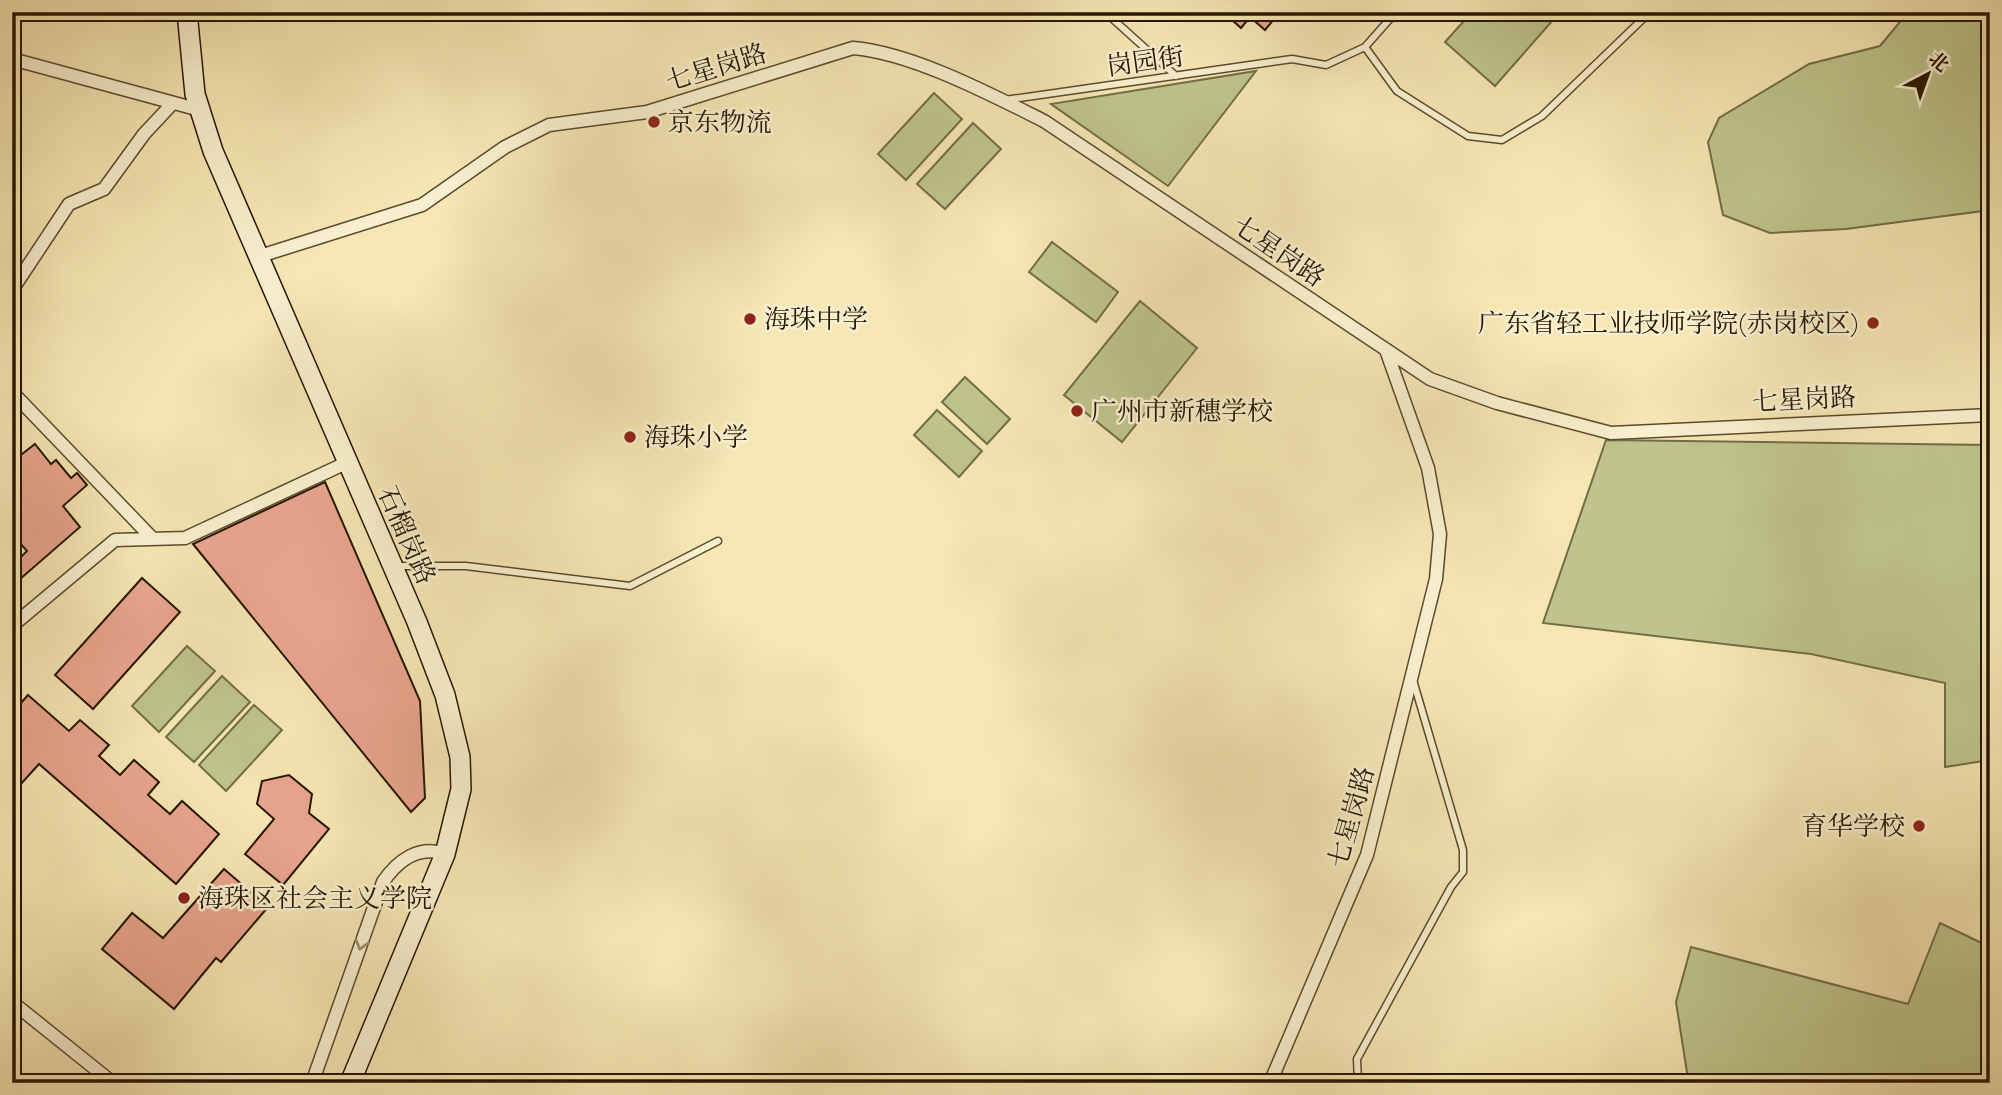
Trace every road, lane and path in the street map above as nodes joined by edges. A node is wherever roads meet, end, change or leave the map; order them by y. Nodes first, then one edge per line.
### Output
1 (187, 12) edge
2 (1105, 12) edge
3 (1396, 12) edge
4 (1650, 12) edge
5 (1365, 47) junction
6 (12, 59) edge
7 (1176, 76) junction
8 (1003, 100) junction
9 (173, 103) junction
10 (200, 110) junction
11 (257, 257) junction
12 (12, 290) edge
13 (1386, 350) junction
14 (12, 392) edge
15 (1990, 415) edge
16 (346, 463) junction
17 (153, 539) junction
18 (718, 541) dead end
19 (393, 566) junction
20 (12, 625) edge
21 (1412, 675) junction
22 (445, 854) junction
23 (12, 1002) edge
24 (113, 1083) edge
25 (312, 1083) edge
26 (350, 1083) edge
27 (1270, 1083) edge
28 (1358, 1083) edge

1 - 10 main road, 石榴岗路
2 - 7 lane
3 - 5 lane
4 - 5 lane
5 - 7 lane, 岗园街
6 - 9 street
7 - 8 lane, 岗园街
8 - 11 street, 七星岗路
8 - 13 street, 七星岗路
9 - 10 street
9 - 12 street
10 - 11 main road, 石榴岗路
11 - 16 main road, 石榴岗路
13 - 15 street, 七星岗路
13 - 21 street, 七星岗路
14 - 17 street
16 - 17 street
16 - 19 main road, 石榴岗路
17 - 20 street
18 - 19 lane
19 - 22 main road, 石榴岗路
21 - 27 street, 七星岗路
21 - 28 lane
22 -> 25 street
22 - 26 main road, 石榴岗路
23 - 24 street

